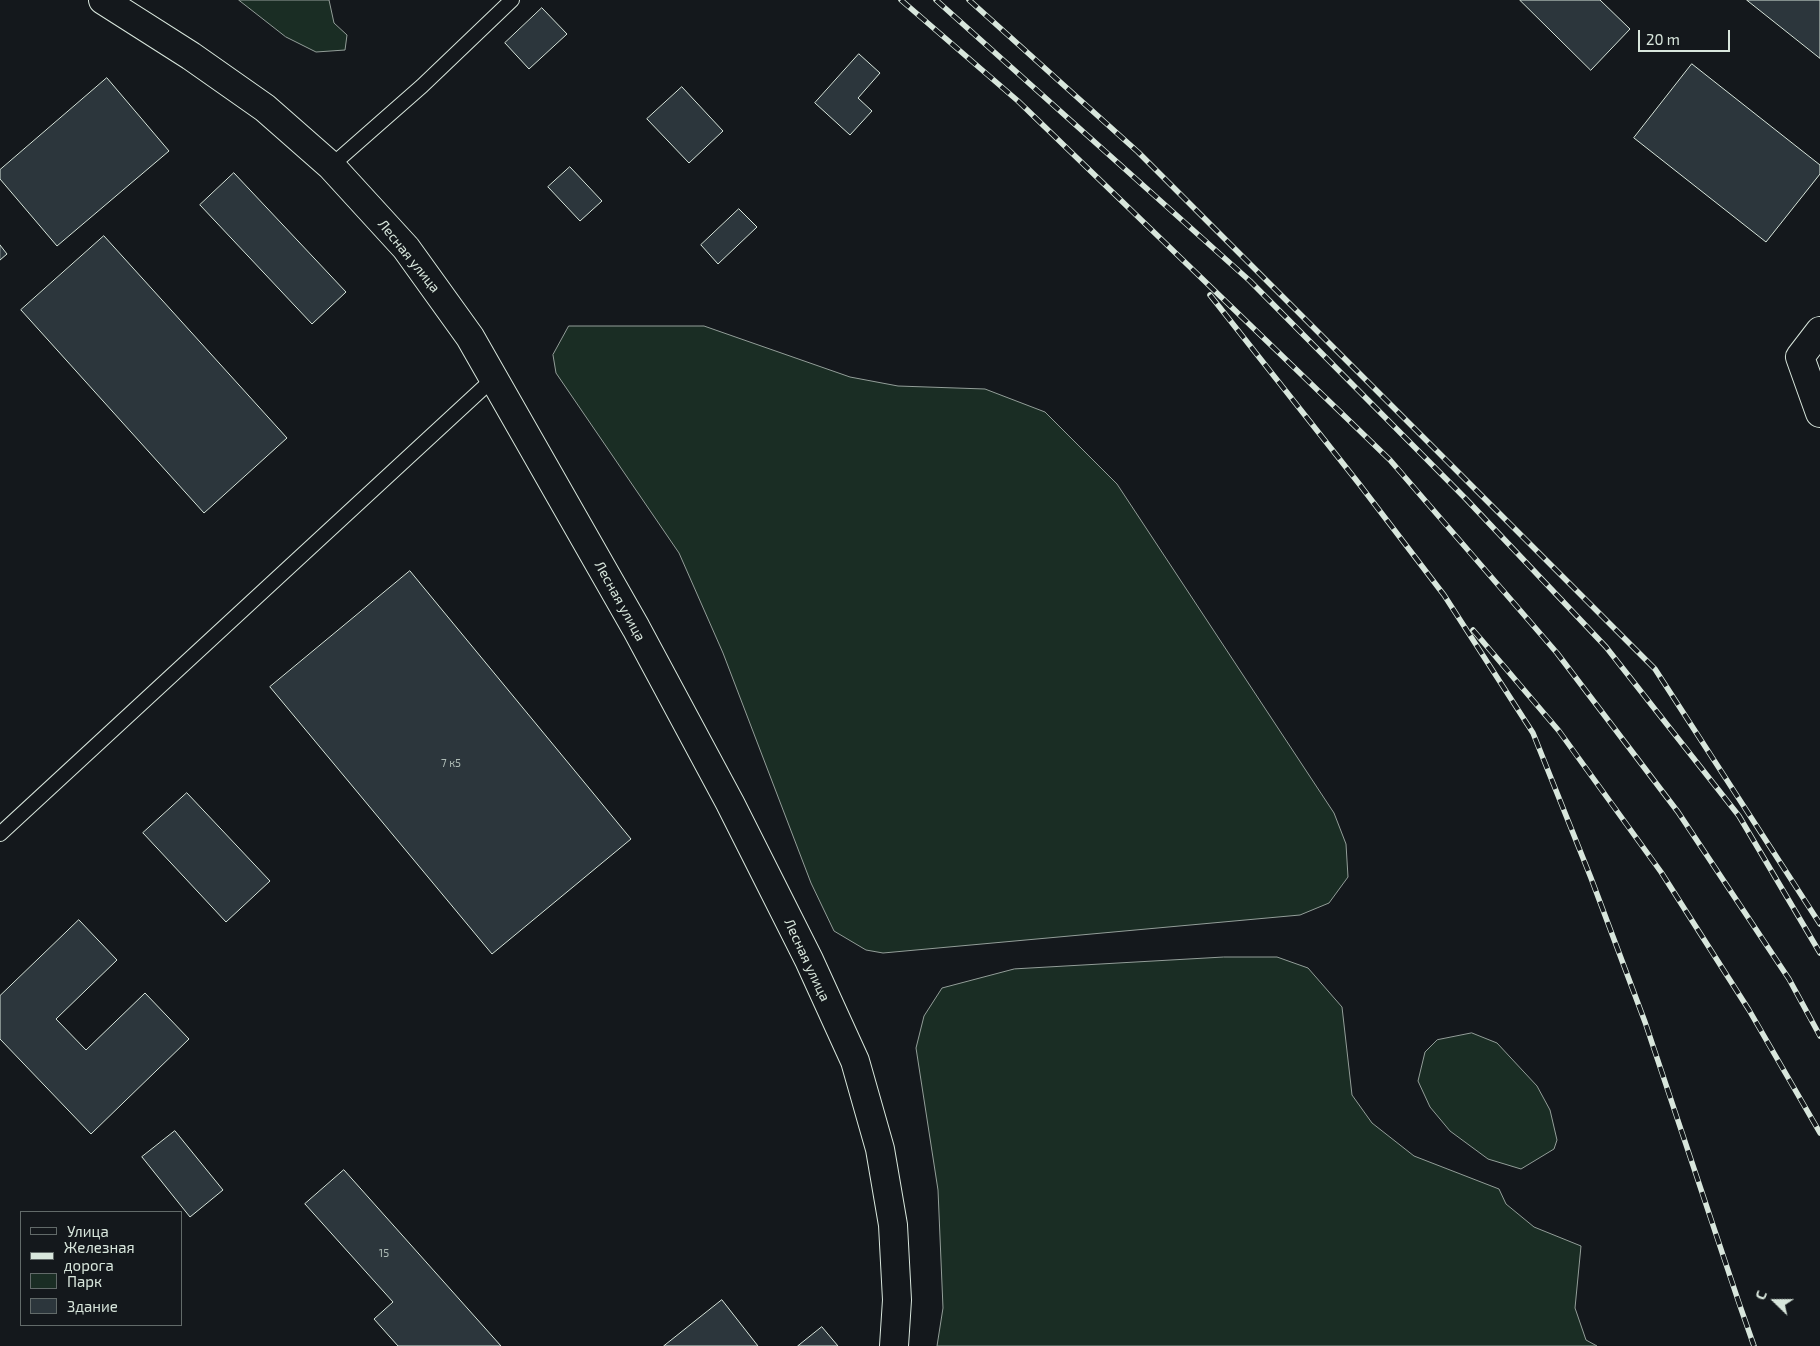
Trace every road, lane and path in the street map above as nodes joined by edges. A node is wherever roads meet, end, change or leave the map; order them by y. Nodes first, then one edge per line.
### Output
1 (103, 0) edge
2 (512, 0) edge
3 (331, 166) junction
4 (1820, 331) edge
5 (494, 378) junction
6 (1820, 413) edge
7 (0, 834) edge
8 (894, 1346) edge

1 - 3 street, Лесная улица
2 - 3 lane
3 - 5 street, Лесная улица
4 - 6 street
5 - 7 lane
5 - 8 street, Лесная улица

